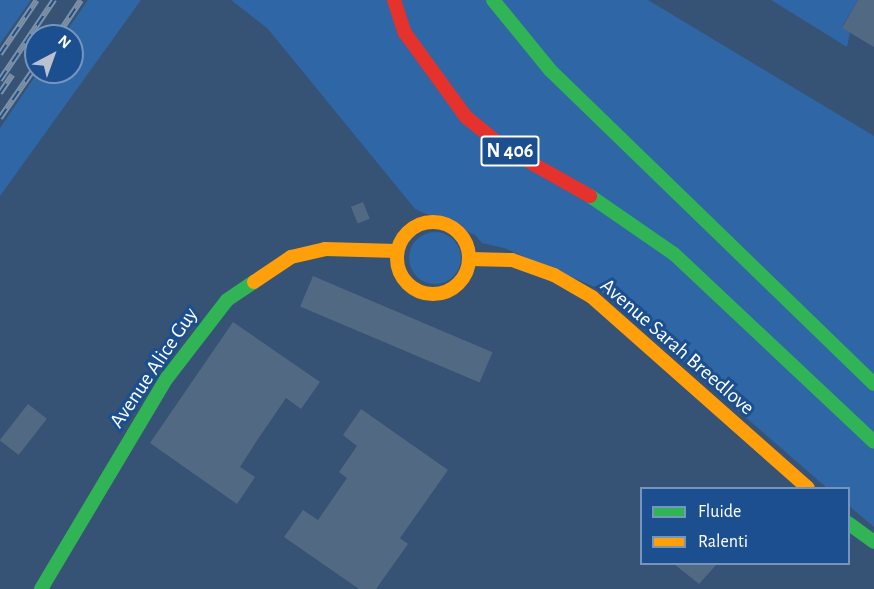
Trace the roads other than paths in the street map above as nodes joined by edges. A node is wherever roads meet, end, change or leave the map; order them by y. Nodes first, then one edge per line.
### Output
1 (394, 0) edge
2 (493, 0) edge
3 (398, 251) junction
4 (470, 259) junction
5 (874, 384) edge
6 (874, 442) edge
7 (806, 487) edge
8 (850, 525) edge
9 (874, 542) edge
10 (41, 589) edge

1 - 6 main road, N 406
2 - 5 main road
3 - 4 main road
3 - 4 main road
3 - 10 main road, Avenue Alice Guy
4 - 7 main road, Avenue Sarah Breedlove
8 - 9 main road

